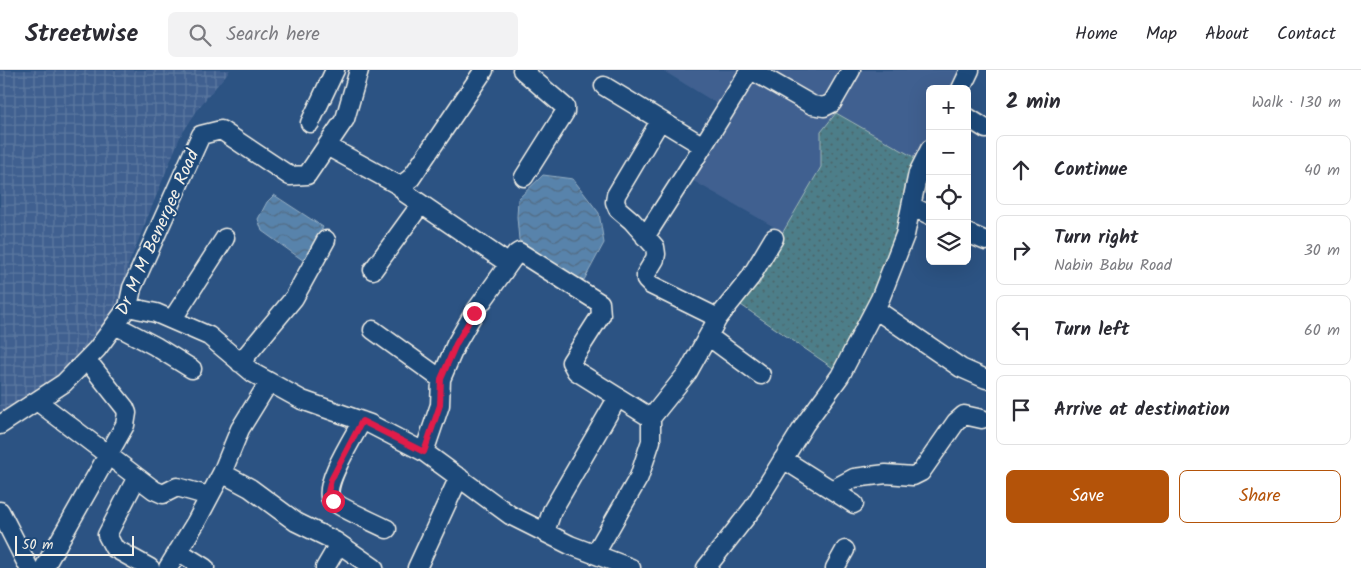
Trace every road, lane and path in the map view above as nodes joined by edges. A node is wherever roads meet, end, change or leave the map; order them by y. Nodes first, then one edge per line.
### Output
1 (335, 70) edge
2 (359, 70) edge
3 (484, 70) edge
4 (522, 70) edge
5 (751, 70) edge
6 (852, 70) edge
7 (970, 70) edge
8 (963, 85) edge
9 (604, 86) dead end
10 (971, 120) edge
11 (660, 121) junction
12 (310, 123) dead end
13 (986, 129) edge
14 (327, 146) junction
15 (703, 146) junction
16 (926, 157) edge
17 (524, 177) dead end
18 (400, 186) junction
19 (421, 204) junction
20 (911, 206) junction
21 (926, 213) edge
22 (971, 234) edge
23 (645, 237) junction
24 (225, 238) dead end
25 (774, 238) dead end
26 (326, 240) dead end
27 (986, 242) edge
28 (509, 264) junction
29 (373, 270) dead end
30 (128, 306) junction
31 (875, 309) junction
32 (718, 318) junction
33 (172, 320) junction
34 (115, 324) junction
35 (373, 330) dead end
36 (708, 336) junction
37 (86, 360) junction
38 (240, 363) junction
39 (192, 369) dead end
40 (761, 375) dead end
41 (441, 379) junction
42 (986, 379) edge
43 (269, 382) junction
44 (618, 397) junction
45 (37, 401) junction
46 (985, 417) edge
47 (651, 418) junction
48 (362, 421) junction
49 (0, 425) edge
50 (424, 452) junction
51 (109, 455) junction
52 (783, 459) junction
53 (222, 473) junction
54 (137, 477) junction
55 (459, 478) junction
56 (832, 490) junction
57 (209, 496) junction
58 (854, 504) dead end
59 (0, 510) edge
60 (387, 528) dead end
61 (545, 532) junction
62 (339, 544) junction
63 (845, 550) dead end
64 (178, 551) junction
65 (595, 554) junction
66 (29, 568) edge
67 (44, 568) edge
68 (150, 568) edge
69 (168, 568) edge
70 (205, 568) edge
71 (325, 568) edge
72 (374, 568) edge
73 (417, 568) edge
74 (630, 568) edge
75 (706, 568) edge
76 (835, 568) edge

1 - 12 street
2 - 14 street, Dr M M Benergee Road
3 - 18 street
4 - 17 street
5 - 6 street
5 - 15 street
7 - 8 street
9 - 11 street
10 - 13 street
11 - 15 street
11 - 23 street
14 - 18 street
14 - 30 street, Dr M M Benergee Road
15 - 23 street
16 - 20 street
18 - 19 street
19 - 28 street
19 - 29 street
20 - 21 street
20 - 31 street
22 - 27 street
23 - 32 street
24 - 33 street
25 - 32 street
26 - 38 street
28 - 41 street
28 - 44 street
30 - 33 street
30 - 34 street, Dr M M Benergee Road
31 - 42 street
31 - 52 street
32 - 36 street
33 - 38 street
34 - 37 street, Dr M M Benergee Road
34 - 39 street
35 - 41 street
36 - 40 street
36 - 47 street
37 - 45 street, Dr M M Benergee Road
37 - 51 street
38 - 43 street
41 - 50 street
43 - 48 street
43 - 53 street
44 - 47 street
44 - 61 street
45 - 49 street, Dr M M Benergee Road
45 - 51 street
46 - 56 street
47 - 65 street
48 - 50 street
48 - 60 street
50 - 55 street
51 - 54 street
51 - 67 street
52 - 56 street
52 - 75 street
53 - 57 street
53 - 62 street
54 - 57 street
54 - 68 street
55 - 61 street
55 - 73 street
56 - 58 street
57 - 64 street
59 - 66 street
61 - 65 street
62 - 71 street
62 - 72 street
63 - 76 street
64 - 69 street
64 - 70 street
65 - 74 street

